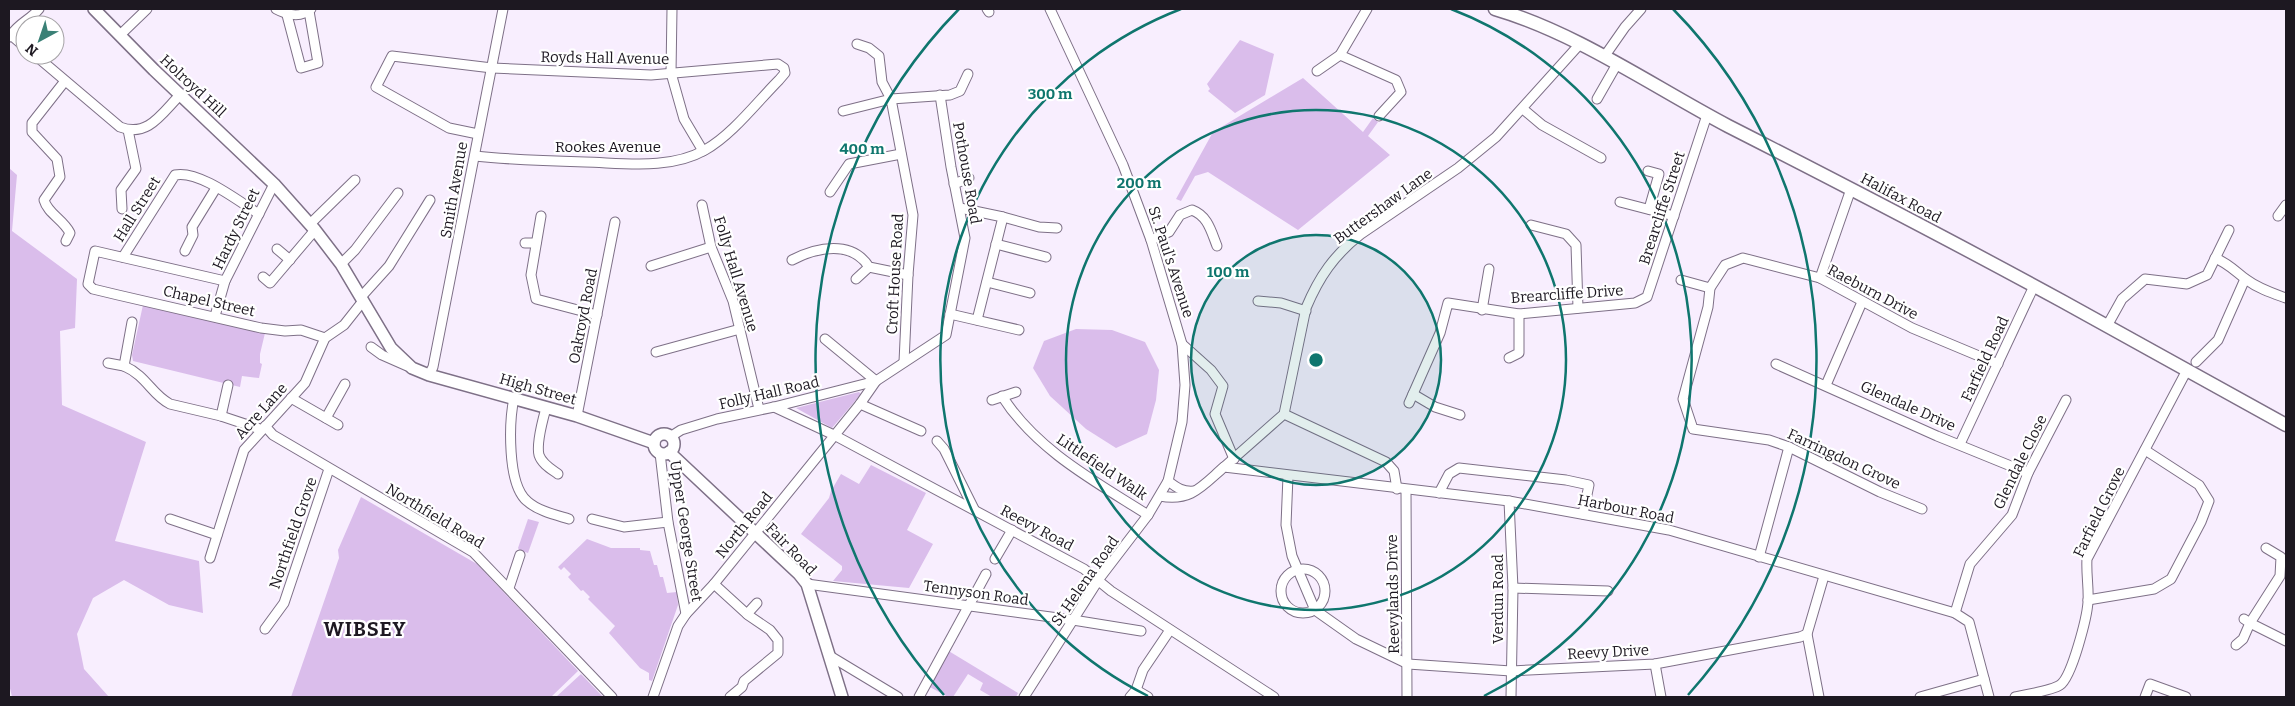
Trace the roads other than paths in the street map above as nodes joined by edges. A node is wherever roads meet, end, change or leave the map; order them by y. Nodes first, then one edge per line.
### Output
1 (39, 9) edge
2 (94, 9) edge
3 (147, 9) edge
4 (276, 9) edge
5 (503, 9) edge
6 (672, 9) edge
7 (1050, 9) edge
8 (1367, 9) edge
9 (1495, 9) edge
10 (1641, 9) edge
11 (310, 10) edge
12 (1518, 12) edge
13 (287, 15) junction
14 (10, 36) edge
15 (120, 36) junction
16 (857, 44) dead end
17 (1579, 45) junction
18 (1340, 55) junction
19 (1604, 57) junction
20 (778, 64) joint
21 (1616, 64) junction
22 (46, 65) edge
23 (492, 68) junction
24 (1318, 72) dead end
25 (671, 73) junction
26 (968, 74) dead end
27 (65, 81) junction
28 (180, 95) junction
29 (940, 96) junction
30 (891, 99) junction
31 (1597, 99) dead end
32 (1523, 109) junction
33 (844, 111) dead end
34 (1707, 115) junction
35 (1379, 116) dead end
36 (128, 130) junction
37 (478, 134) junction
38 (703, 151) junction
39 (901, 154) junction
40 (475, 156) junction
41 (1601, 158) dead end
42 (1648, 171) dead end
43 (969, 178) dead end
44 (356, 180) dead end
45 (274, 184) junction
46 (954, 184) junction
47 (216, 188) junction
48 (1851, 189) junction
49 (830, 192) dead end
50 (398, 193) dead end
51 (430, 200) dead end
52 (1620, 202) dead end
53 (702, 205) dead end
54 (2286, 205) edge
55 (960, 208) junction
56 (122, 209) dead end
57 (1649, 209) junction
58 (259, 214) junction
59 (541, 216) dead end
60 (1674, 216) junction
61 (2278, 216) dead end
62 (1003, 217) junction
63 (615, 222) dead end
64 (1531, 225) dead end
65 (313, 227) junction
66 (1057, 228) dead end
67 (2229, 230) dead end
68 (1151, 240) junction
69 (66, 241) dead end
70 (525, 243) dead end
71 (536, 243) junction
72 (996, 244) junction
73 (1217, 246) dead end
74 (711, 247) junction
75 (277, 249) dead end
76 (185, 251) dead end
77 (123, 257) junction
78 (1046, 257) dead end
79 (2215, 258) junction
80 (290, 260) junction
81 (792, 260) dead end
82 (341, 264) junction
83 (651, 266) dead end
84 (869, 267) junction
85 (1489, 269) dead end
86 (908, 275) junction
87 (1820, 278) junction
88 (856, 279) dead end
89 (2245, 279) junction
90 (266, 280) dead end
91 (1681, 280) dead end
92 (225, 281) junction
93 (987, 282) junction
94 (2034, 286) junction
95 (1710, 288) junction
96 (1030, 293) dead end
97 (2286, 298) edge
98 (362, 299) junction
99 (1258, 301) dead end
100 (1862, 302) junction
101 (1635, 303) joint
102 (1578, 308) junction
103 (1482, 310) junction
104 (1306, 311) junction
105 (950, 314) junction
106 (1519, 314) junction
107 (597, 315) junction
108 (215, 316) junction
109 (977, 320) junction
110 (132, 322) dead end
111 (2107, 326) junction
112 (740, 329) junction
113 (1019, 330) dead end
114 (325, 338) junction
115 (825, 339) dead end
116 (1182, 344) junction
117 (371, 347) dead end
118 (656, 352) dead end
119 (1509, 358) dead end
120 (904, 362) junction
121 (108, 363) dead end
122 (1776, 364) dead end
123 (1998, 364) junction
124 (124, 366) junction
125 (2191, 366) junction
126 (412, 368) junction
127 (429, 374) junction
128 (876, 381) junction
129 (345, 384) dead end
130 (1826, 385) junction
131 (228, 386) dead end
132 (1016, 392) dead end
133 (1002, 396) junction
134 (290, 398) junction
135 (514, 398) junction
136 (992, 400) dead end
137 (2066, 400) dead end
138 (860, 404) junction
139 (774, 407) junction
140 (546, 408) junction
141 (759, 409) junction
142 (1284, 414) junction
143 (221, 416) junction
144 (577, 416) junction
145 (1460, 416) dead end
146 (326, 418) junction
147 (2286, 425) edge
148 (338, 426) dead end
149 (263, 428) junction
150 (1693, 429) joint
151 (921, 431) dead end
152 (834, 435) junction
153 (670, 437) junction
154 (937, 441) dead end
155 (1960, 444) junction
156 (1789, 447) junction
157 (661, 449) junction
158 (2145, 450) junction
159 (1234, 459) junction
160 (1224, 467) junction
161 (329, 469) junction
162 (2028, 473) junction
163 (558, 474) dead end
164 (1288, 476) junction
165 (1168, 481) junction
166 (1401, 489) junction
167 (1197, 490) junction
168 (1439, 493) junction
169 (1160, 496) junction
170 (1509, 501) junction
171 (974, 509) junction
172 (1922, 509) dead end
173 (1583, 514) junction
174 (1148, 515) junction
175 (170, 519) dead end
176 (569, 519) dead end
177 (592, 519) dead end
178 (668, 522) junction
179 (1012, 530) junction
180 (755, 533) junction
181 (217, 536) junction
182 (2266, 548) dead end
183 (520, 555) dead end
184 (1759, 557) junction
185 (2284, 557) edge
186 (210, 558) dead end
187 (995, 559) dead end
188 (1298, 569) junction
189 (986, 574) dead end
190 (1824, 576) junction
191 (1100, 580) junction
192 (714, 584) junction
193 (807, 584) junction
194 (509, 588) junction
195 (1513, 588) junction
196 (1608, 591) dead end
197 (2088, 600) junction
198 (757, 603) dead end
199 (969, 606) junction
200 (1315, 610) junction
201 (1954, 613) junction
202 (686, 614) junction
203 (747, 614) junction
204 (1073, 620) junction
205 (2247, 621) junction
206 (264, 629) dead end
207 (1170, 630) junction
208 (1141, 631) dead end
209 (1806, 634) junction
210 (2286, 641) edge
211 (2236, 645) dead end
212 (830, 656) junction
213 (1408, 664) junction
214 (1655, 664) junction
215 (1511, 671) junction
216 (1984, 679) junction
217 (1133, 694) edge
218 (612, 697) edge
219 (654, 697) edge
220 (730, 697) edge
221 (842, 697) edge
222 (898, 697) edge
223 (919, 697) edge
224 (1024, 697) edge
225 (1148, 697) edge
226 (1274, 697) edge
227 (1408, 697) edge
228 (1510, 697) edge
229 (1661, 697) edge
230 (1819, 697) edge
231 (1920, 697) edge
232 (1990, 697) edge
233 (2015, 697) edge
234 (2145, 697) edge
235 (2186, 697) edge

1 - 14 street
2 - 15 main road, Holroyd Hill
3 - 15 street
4 - 13 street
5 - 23 street, Smith Avenue
6 - 25 street
7 - 68 street, St. Paul's Avenue
8 - 18 street
9 - 12 highway, Halifax Road
10 - 19 street
11 - 13 street
11 - 13 street
12 - 17 highway, Halifax Road
15 - 28 main road, Holroyd Hill
16 - 30 street, Croft House Road
17 - 19 highway, Halifax Road
17 - 32 street, Buttershaw Lane
18 - 24 street
18 - 35 street
19 - 21 highway, Halifax Road
20 - 25 street, Royds Hall Avenue
20 - 38 street, Rookes Avenue
21 - 31 street
21 - 34 highway, Halifax Road
22 - 27 street
23 - 25 street, Royds Hall Avenue
23 - 37 street, Smith Avenue
23 - 37 street, Royds Hall Avenue
25 - 38 street
26 - 29 street
27 - 36 street
27 - 69 street
28 - 36 street
28 - 45 main road, Holroyd Hill
29 - 30 street
29 - 46 street, Pothouse Road
30 - 33 street
30 - 39 street, Croft House Road
32 - 41 street
32 - 104 street, Buttershaw Lane
34 - 48 highway, Halifax Road
34 - 60 street, Brearcliffe Street
36 - 56 street
37 - 40 street, Smith Avenue
38 - 40 street, Rookes Avenue
39 - 49 street
39 - 86 street, Croft House Road
40 - 127 street, Smith Avenue
42 - 57 street
43 - 46 street
44 - 65 street
45 - 58 street, Hardy Street
45 - 65 main road, High Street
46 - 55 street, Pothouse Road
47 - 58 street
47 - 76 street
47 - 77 street, Hall Street
48 - 87 street
48 - 94 highway, Halifax Road
50 - 82 street
51 - 98 street
52 - 57 street
53 - 74 street, Folly Hall Avenue
54 - 61 street
55 - 62 street
55 - 105 street, Pothouse Road
57 - 60 street
58 - 92 street, Hardy Street
59 - 71 street
60 - 101 street, Brearcliffe Street
62 - 66 street
62 - 72 street
63 - 107 street, Oakroyd Road
64 - 102 street
65 - 80 street
65 - 82 main road, High Street
67 - 79 street
68 - 73 street
68 - 116 street, St. Paul's Avenue
70 - 71 street
71 - 107 street
72 - 78 street
72 - 93 street
74 - 83 street
74 - 112 street, Folly Hall Avenue
75 - 80 street
77 - 92 street
77 - 108 street, Chapel Street
79 - 89 street
79 - 111 street
80 - 90 street
81 - 84 street
82 - 98 main road, High Street
84 - 86 street
84 - 88 street
85 - 103 street
86 - 120 street, Croft House Road
87 - 95 street, Raeburn Drive
87 - 100 street, Raeburn Drive
89 - 97 street
89 - 125 street, Farfield Grove
91 - 95 street
92 - 108 street, Hardy Street
93 - 96 street
93 - 109 street
94 - 111 highway, Halifax Road
94 - 123 street, Farfield Road
95 - 150 street, Raeburn Drive
98 - 114 street
98 - 126 main road, High Street
99 - 104 street
100 - 123 street, Raeburn Drive
100 - 130 street
101 - 102 street, Brearcliffe Drive
102 - 106 street, Brearcliffe Drive
103 - 106 street, Brearcliffe Drive
103 - 145 street, Brearcliffe Drive
104 - 142 street, Buttershaw Lane
105 - 109 street
105 - 120 street, Folly Hall Road
106 - 119 street
107 - 144 street, Oakroyd Road
108 - 114 street, Chapel Street
109 - 113 street
110 - 124 street
111 - 125 highway, Halifax Road
112 - 118 street
112 - 141 street, Folly Hall Avenue
114 - 134 street, Acre Lane
115 - 128 street
116 - 159 street
116 - 165 street, St. Paul's Avenue
117 - 126 street, High Street
120 - 128 street, Folly Hall Road
121 - 124 street
122 - 130 street, Glendale Drive
123 - 155 street, Farfield Road
124 - 143 street
125 - 147 highway, Halifax Road
125 - 158 street, Farfield Grove
126 - 127 main road, High Street
127 - 135 main road, High Street
128 - 138 street, North Road
128 - 139 street, Folly Hall Road
129 - 146 street
130 - 155 street, Glendale Drive
131 - 143 street
132 - 133 street
133 - 136 street
133 - 174 street, Littlefield Walk
134 - 146 street
134 - 149 street, Acre Lane
135 - 140 main road, High Street
135 - 176 street
137 - 162 street, Glendale Close
138 - 151 street
138 - 152 street, North Road
139 - 141 street, Folly Hall Road
139 - 152 street, Reevy Road
140 - 144 main road, High Street
140 - 163 street
141 - 153 street, Folly Hall Road
142 - 159 street
142 - 166 street, Reevylands Drive
143 - 149 street
144 - 157 main road, High Street
146 - 148 street
149 - 161 street, Northfield Road
149 - 181 street, Acre Lane
150 - 156 street, Farringdon Grove
152 - 171 street, Reevy Road
152 - 180 street, North Road
153 - 157 main road
153 - 157 main road
154 - 171 street
155 - 162 street, Glendale Drive
156 - 172 street, Farringdon Grove
156 - 184 street
157 - 178 street, Upper George Street
157 - 180 main road, Fair Road
158 - 197 street, Farfield Grove
158 - 197 street
159 - 160 street
160 - 164 street, Harbour Road
160 - 167 street
161 - 194 street, Northfield Road
161 - 206 street, Northfield Grove
162 - 201 street, Glendale Close
164 - 166 street, Harbour Road
164 - 188 street
165 - 167 street
165 - 169 street, St Helena Road
166 - 168 street, Harbour Road
166 - 213 street, Reevylands Drive
167 - 169 street
168 - 170 street, Harbour Road
168 - 173 street
169 - 174 street, St Helena Road
170 - 173 street, Harbour Road
170 - 195 street, Verdun Road
171 - 179 street, Reevy Road
173 - 184 street, Harbour Road
174 - 191 street, St Helena Road
175 - 181 street
177 - 178 street
178 - 202 street, Upper George Street
179 - 187 street
179 - 191 street, Reevy Road
180 - 192 street, North Road
180 - 193 main road, Fair Road
181 - 186 street, Acre Lane
182 - 185 street
183 - 194 street
184 - 190 street, Harbour Road
185 - 205 street
188 - 200 street
188 - 200 street
188 - 200 street
189 - 199 street
190 - 201 street, Harbour Road
190 - 209 street
191 - 204 street, St Helena Road
191 - 207 street, Reevy Road
192 - 202 street, North Road
192 - 203 street
193 - 199 street, Tennyson Road
193 - 212 main road, Fair Road
194 - 218 street, Northfield Road
195 - 196 street
195 - 215 street, Verdun Road
197 - 233 street, Farfield Grove
198 - 203 street
199 - 204 street, Tennyson Road
199 - 223 street
200 - 213 street
201 - 216 street, Harbour Road
202 - 219 street, North Road
203 - 220 street
204 - 208 street, Tennyson Road
204 - 224 street, St Helena Road
205 - 210 street
205 - 211 street
207 - 217 street
207 - 226 street, Reevy Road
209 - 214 street, Reevy Drive
209 - 230 street
212 - 221 main road, Fair Road
212 - 222 street
213 - 215 street, Reevy Drive
213 - 227 street, Reevylands Drive
214 - 215 street, Reevy Drive
214 - 229 street
215 - 228 street, Verdun Road
216 - 231 street
216 - 232 street, Harbour Road
217 - 225 street
234 - 235 street

